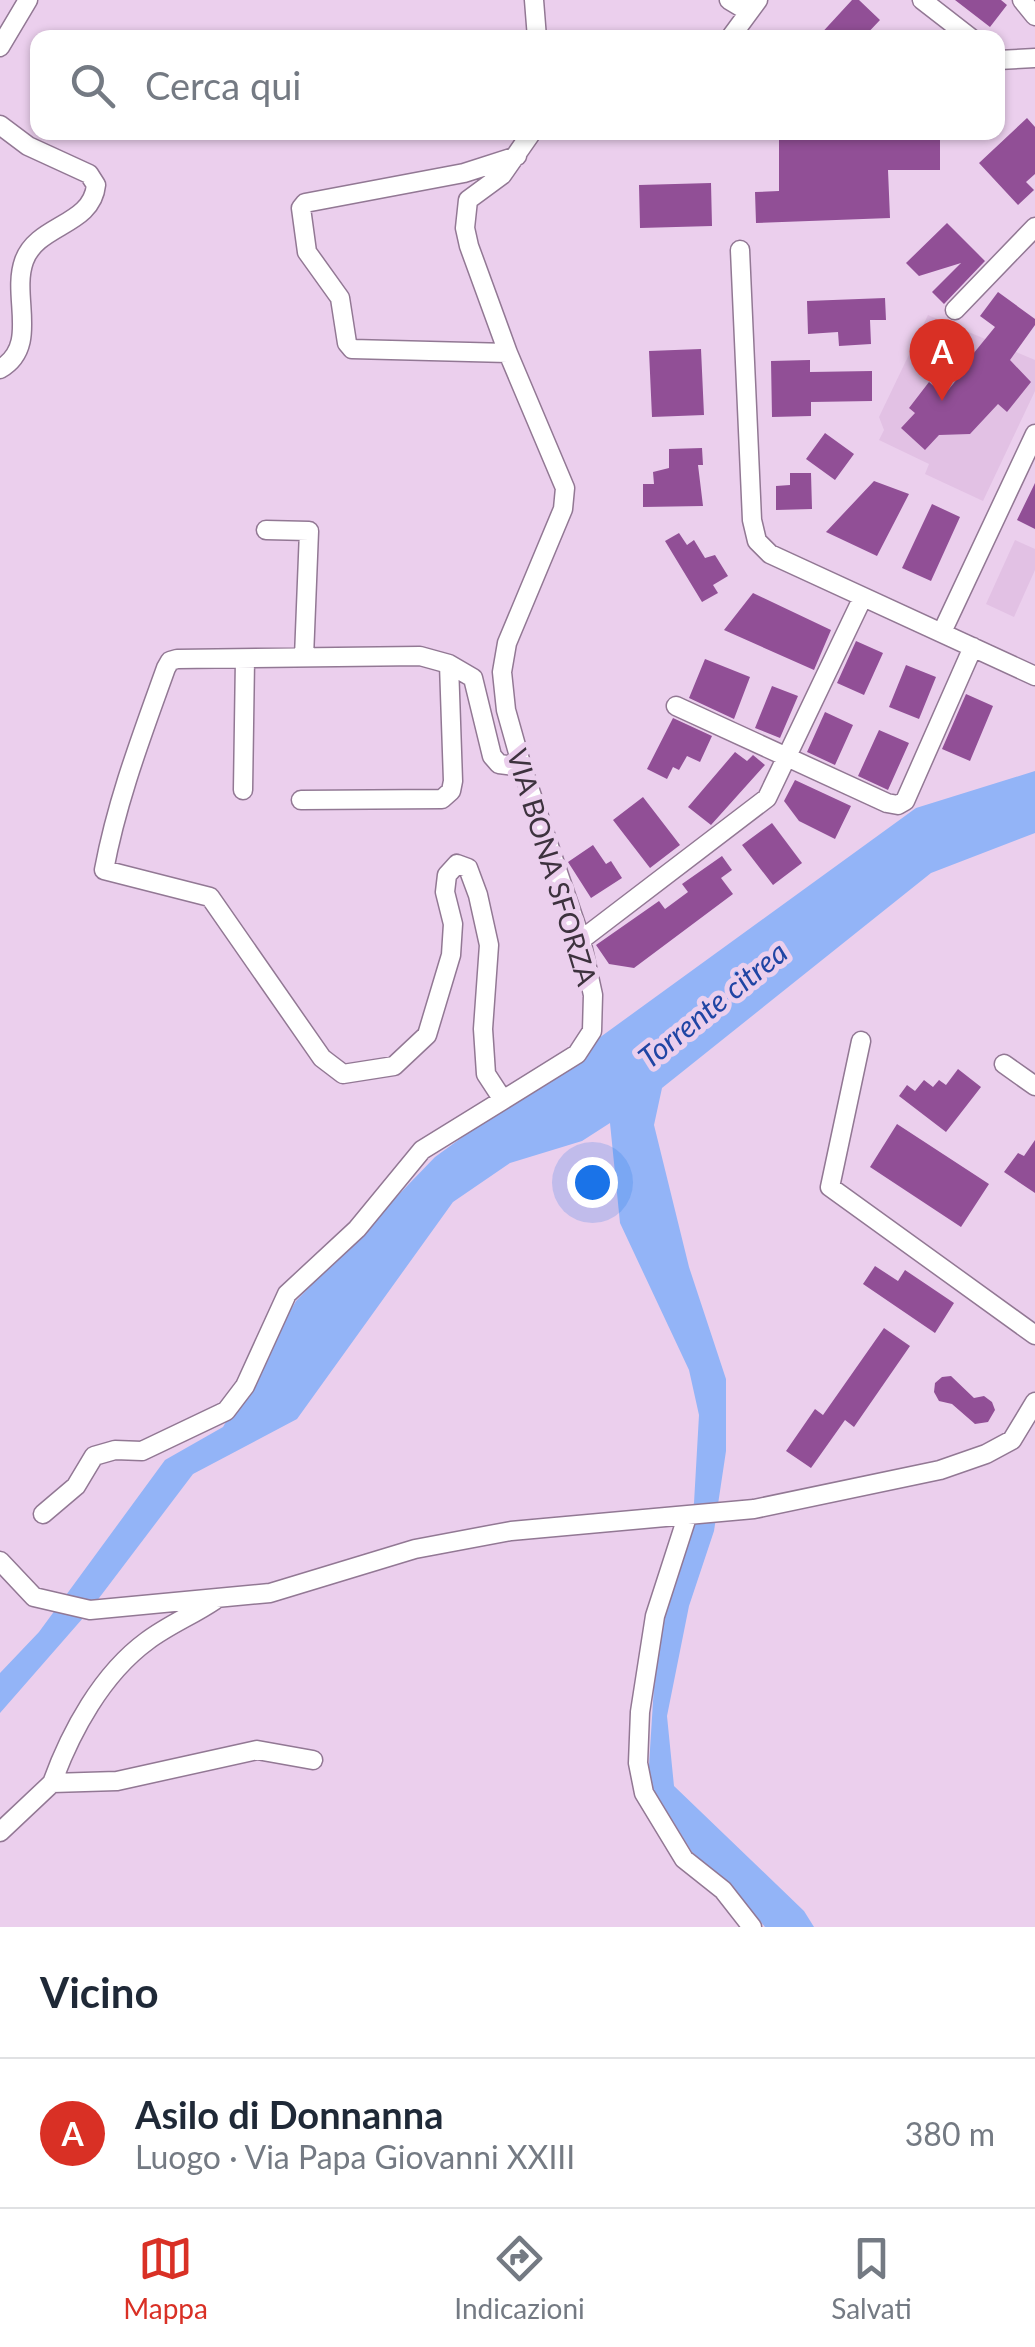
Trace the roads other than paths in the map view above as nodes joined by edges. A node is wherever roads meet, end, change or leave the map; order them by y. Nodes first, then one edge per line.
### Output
1 (28, 0) edge
2 (534, 0) edge
3 (730, 0) edge
4 (922, 0) edge
5 (1022, 0) edge
6 (753, 6) edge
7 (1035, 16) edge
8 (537, 30) edge
9 (736, 30) edge
10 (961, 30) edge
11 (0, 47) edge
12 (1035, 58) edge
13 (1005, 59) edge
14 (0, 125) edge
15 (527, 140) edge
16 (518, 156) junction
17 (1035, 227) edge
18 (740, 250) dead end
19 (955, 310) dead end
20 (508, 353) junction
21 (0, 370) edge
22 (1035, 434) edge
23 (266, 530) dead end
24 (863, 597) junction
25 (942, 632) junction
26 (973, 647) junction
27 (304, 658) junction
28 (245, 659) junction
29 (448, 664) junction
30 (1035, 676) edge
31 (676, 706) dead end
32 (788, 758) junction
33 (522, 768) junction
34 (243, 790) dead end
35 (301, 800) dead end
36 (580, 940) junction
37 (861, 1041) dead end
38 (1004, 1064) dead end
39 (1035, 1086) edge
40 (504, 1100) junction
41 (1035, 1335) edge
42 (1035, 1402) edge
43 (43, 1514) dead end
44 (687, 1517) junction
45 (0, 1562) edge
46 (219, 1597) junction
47 (313, 1760) dead end
48 (52, 1783) junction
49 (0, 1832) edge
50 (752, 1927) edge

1 - 11 street
2 - 8 street
3 - 6 street
4 - 10 street
5 - 7 street
6 - 9 street
12 - 13 street
14 - 21 street
15 - 16 street, VIA BONA SFORZA
16 - 20 street, VIA BONA SFORZA
16 - 20 street
17 - 19 street
18 - 24 street
20 - 33 street, VIA BONA SFORZA
22 - 25 street
23 - 27 street
24 - 25 street
24 - 32 street
25 - 26 street
26 - 30 street
26 - 32 street
27 - 28 street
27 - 29 street
28 - 34 street
28 - 40 street
29 - 33 street
29 - 35 street
31 - 32 street
32 - 36 street
33 - 36 street, VIA BONA SFORZA
36 - 40 street, VIA BONA SFORZA
37 - 41 street
38 - 39 street
40 - 43 street, VIA BONA SFORZA
42 - 44 street
44 - 46 street
44 - 50 street
45 - 46 street
46 - 48 street
47 - 48 street
48 - 49 street

